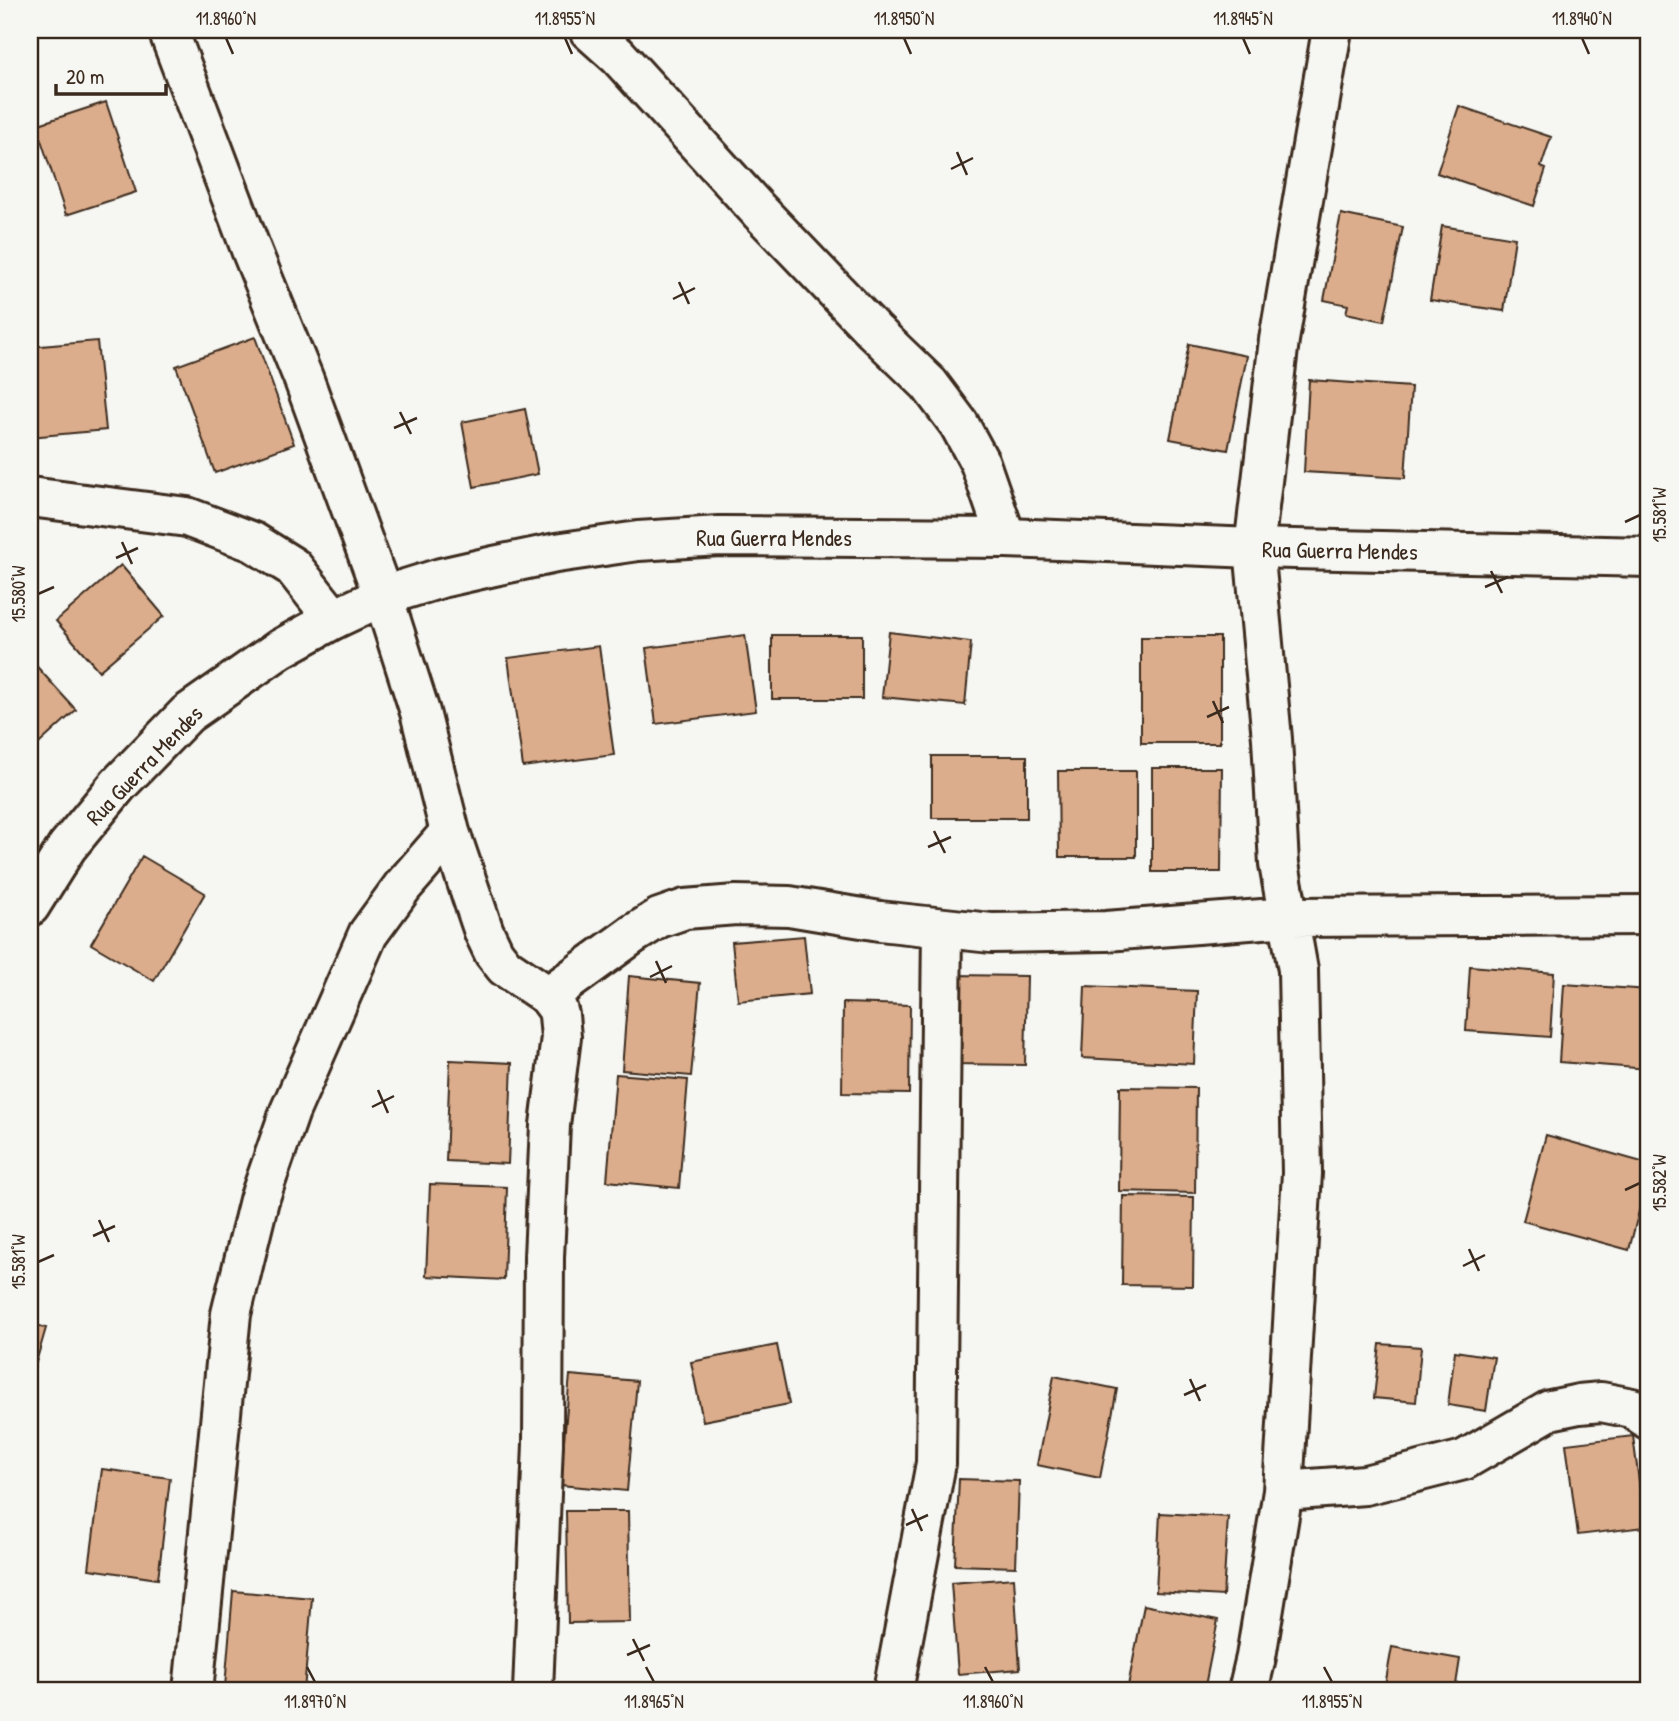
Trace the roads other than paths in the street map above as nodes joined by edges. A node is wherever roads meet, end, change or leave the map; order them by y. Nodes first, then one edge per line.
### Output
1 (168, 30) edge
2 (589, 30) edge
3 (1332, 30) edge
4 (30, 497) edge
5 (1006, 538) junction
6 (1254, 548) junction
7 (1649, 558) edge
8 (383, 596) junction
9 (334, 618) junction
10 (450, 832) junction
11 (30, 906) edge
12 (1649, 915) edge
13 (1288, 917) junction
14 (942, 928) junction
15 (548, 996) junction
16 (1649, 1420) edge
17 (1283, 1491) junction
18 (193, 1691) edge
19 (533, 1691) edge
20 (893, 1691) edge
21 (1248, 1691) edge

1 - 8 street
2 - 5 street
3 - 6 street
4 - 9 street
5 - 6 street, Rua Guerra Mendes
5 - 8 street, Rua Guerra Mendes
6 - 7 street, Rua Guerra Mendes
6 - 13 street
8 - 9 street, Rua Guerra Mendes
8 - 10 street
9 - 11 street, Rua Guerra Mendes
10 - 15 street
10 - 18 street
12 - 13 street
13 - 14 street
13 - 17 street
14 - 15 street
14 - 20 street
15 - 19 street
16 - 17 street
17 - 21 street

